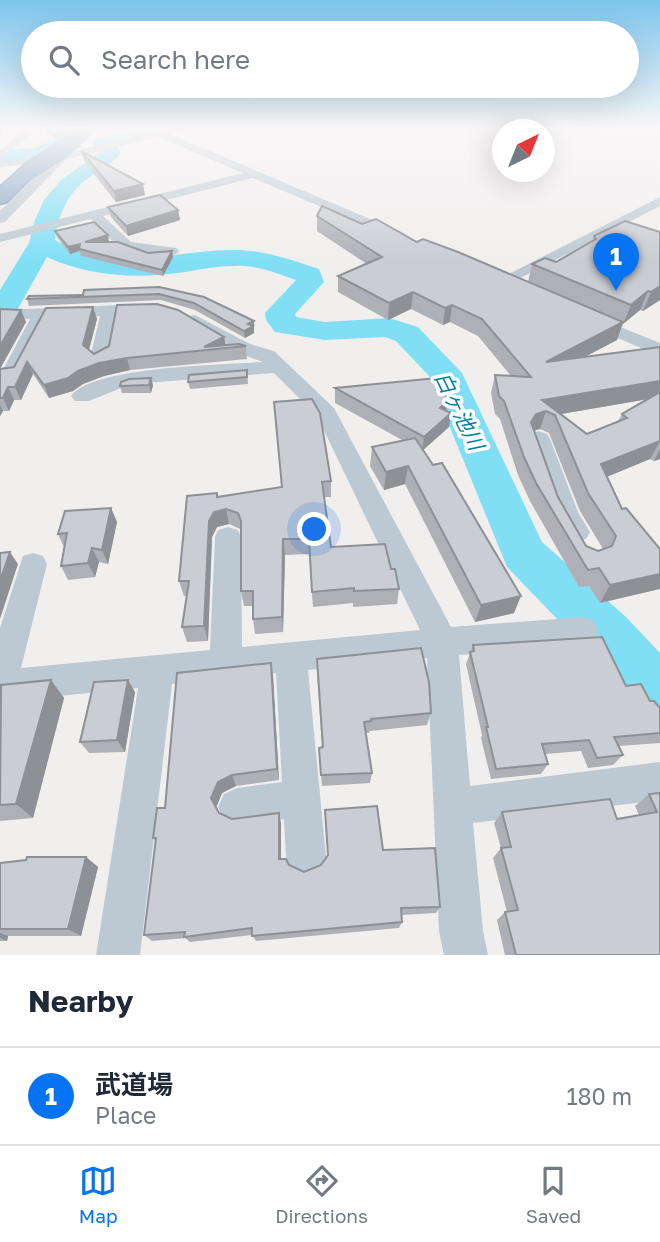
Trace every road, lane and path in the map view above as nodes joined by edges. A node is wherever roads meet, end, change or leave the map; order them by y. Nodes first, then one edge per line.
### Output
1 (6, 171) edge
2 (47, 172) edge
3 (248, 172) edge
4 (253, 174) junction
5 (0, 198) edge
6 (660, 201) edge
7 (94, 214) junction
8 (0, 219) edge
9 (110, 234) junction
10 (0, 237) edge
11 (94, 238) edge
12 (414, 241) edge
13 (171, 251) edge
14 (527, 292) edge
15 (110, 310) junction
16 (575, 313) edge
17 (42, 314) junction
18 (6, 315) edge
19 (660, 350) edge
20 (100, 358) edge
21 (21, 367) edge
22 (279, 367) junction
23 (82, 396) dead end
24 (539, 439) edge
25 (228, 537) dead end
26 (590, 555) edge
27 (33, 564) dead end
28 (583, 631) dead end
29 (442, 642) junction
30 (291, 657) junction
31 (226, 664) junction
32 (157, 671) junction
33 (0, 685) edge
34 (660, 781) edge
35 (302, 798) junction
36 (237, 807) dead end
37 (453, 807) junction
38 (306, 857) dead end
39 (118, 955) edge
40 (466, 955) edge

1 - 5 highway
2 - 8 street
3 - 4 street
4 - 7 street
4 - 12 street
6 - 14 street
7 - 9 street
7 - 10 street
9 - 11 street
9 - 13 street
15 - 17 street
15 - 20 street
15 - 22 street
16 - 19 street
17 - 18 street
17 - 21 street
22 - 23 street
22 - 29 street
24 - 26 street
25 - 31 street
27 - 33 street
28 - 29 street
29 - 30 street
29 - 37 street
30 - 31 street
30 - 35 street
31 - 32 street
32 - 33 street
32 - 39 street
34 - 37 street
35 - 36 street
35 - 38 street
37 - 40 street

